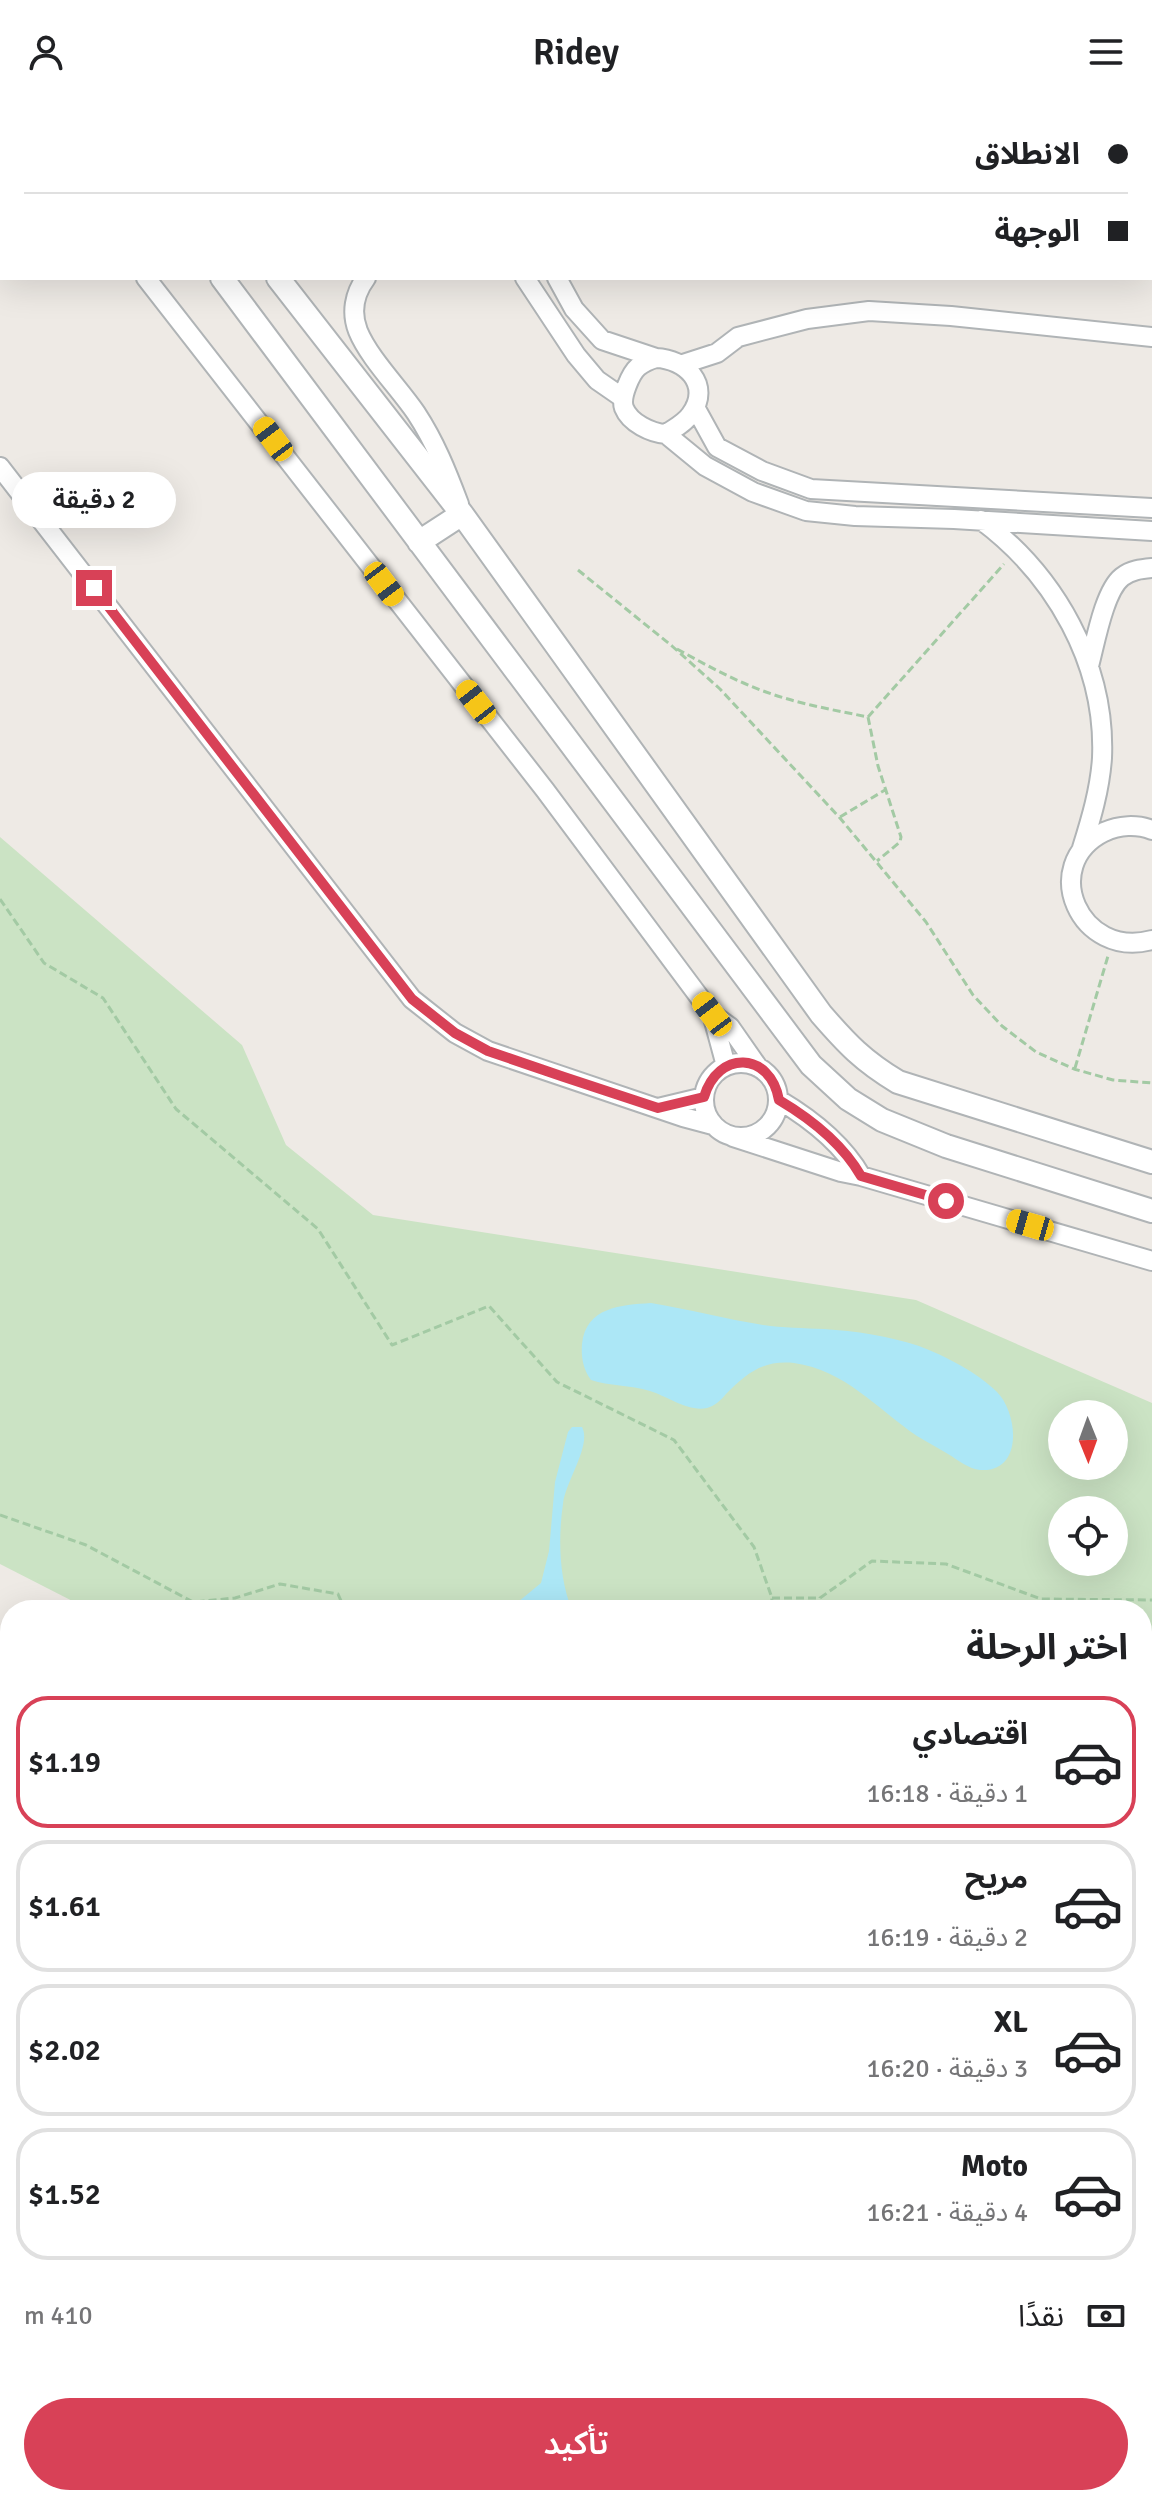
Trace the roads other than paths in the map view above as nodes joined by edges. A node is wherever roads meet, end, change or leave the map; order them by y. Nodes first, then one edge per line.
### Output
1 (148, 280) edge
2 (223, 280) edge
3 (280, 280) edge
4 (365, 280) edge
5 (526, 280) edge
6 (558, 280) edge
7 (1152, 337) edge
8 (656, 358) junction
9 (683, 364) junction
10 (623, 398) junction
11 (695, 407) junction
12 (666, 434) junction
13 (0, 467) edge
14 (1152, 508) edge
15 (462, 514) junction
16 (981, 520) junction
17 (1152, 531) edge
18 (419, 542) junction
19 (1152, 568) edge
20 (1089, 666) junction
21 (1152, 830) edge
22 (1082, 848) junction
23 (1152, 940) edge
24 (712, 1014) junction
25 (726, 1066) junction
26 (758, 1067) junction
27 (704, 1097) junction
28 (779, 1100) junction
29 (658, 1108) junction
30 (713, 1125) junction
31 (733, 1137) junction
32 (1152, 1162) edge
33 (861, 1176) junction
34 (1152, 1211) edge
35 (1152, 1261) edge

1 - 24 street
2 - 18 street
3 - 15 street
4 - 15 street
5 - 10 street
6 - 8 street
7 - 9 street
8 - 9 street
8 - 10 street
9 - 11 street
10 - 12 street
11 - 12 street
11 - 14 street
12 - 16 street
13 - 29 street
15 - 18 street
15 - 32 street
16 - 17 street
16 - 20 street
18 - 34 street
19 - 20 street
20 - 22 street
21 - 22 street
22 - 23 street
24 - 25 street
24 - 26 street
25 - 26 street
25 - 27 street
26 - 28 street
27 - 29 street
27 - 30 street
28 - 31 street
28 - 33 street
29 - 30 street
30 - 31 street
31 - 33 street
33 - 35 street

